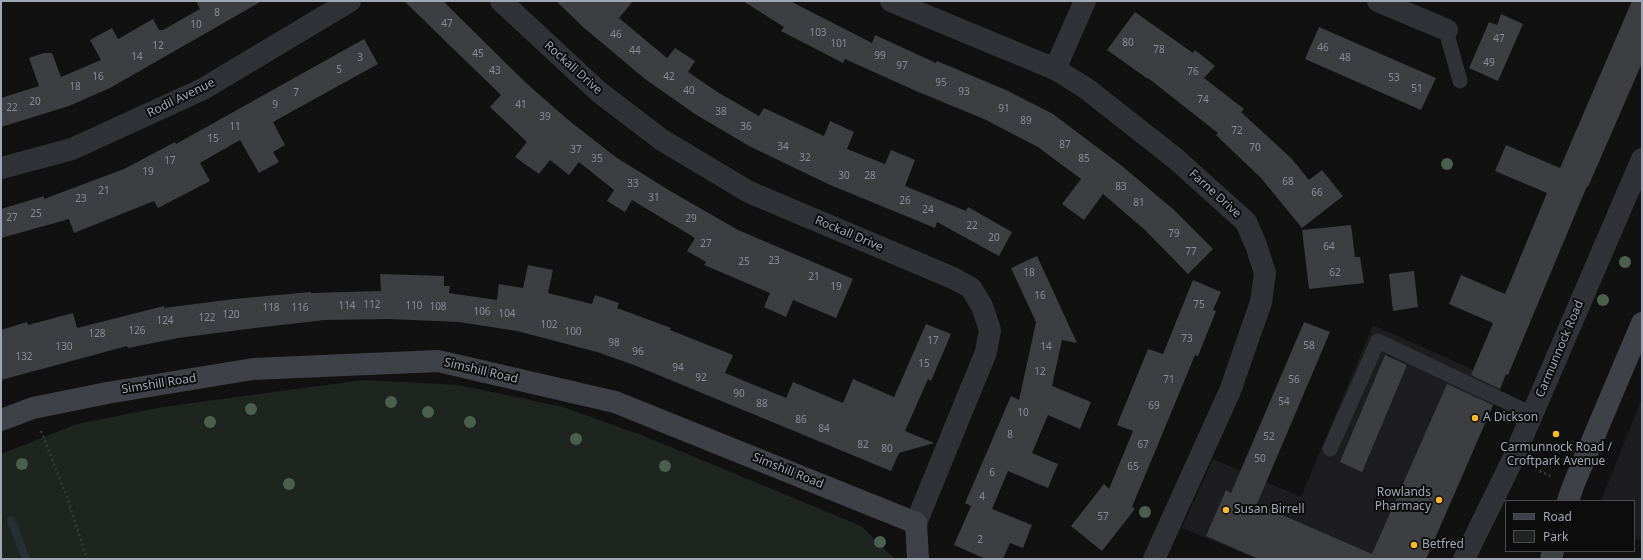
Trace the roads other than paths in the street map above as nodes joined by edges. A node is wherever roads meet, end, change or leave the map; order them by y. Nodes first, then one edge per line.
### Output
1 (350, 1) edge
2 (501, 1) edge
3 (891, 1) edge
4 (1085, 1) edge
5 (1390, 3) edge
6 (1447, 30) joint
7 (1055, 69) junction
8 (1460, 81) dead end
9 (1642, 159) edge
10 (1, 168) edge
11 (1642, 323) edge
12 (1532, 414) junction
13 (1, 420) edge
14 (1330, 448) dead end
15 (1570, 494) edge
16 (916, 523) junction
17 (1156, 558) edge
18 (918, 559) edge
19 (1464, 559) edge

1 - 10 street, Rodil Avenue
2 - 16 street, Rockall Drive
3 - 7 street, Farne Drive
4 - 7 street
5 - 6 street
6 - 8 lane
7 - 17 street, Farne Drive
9 - 12 street, Carmunnock Road
11 - 15 street
12 - 14 lane
12 - 19 street, Carmunnock Road
13 - 16 street, Simshill Road
16 - 18 street, Rockall Drive

